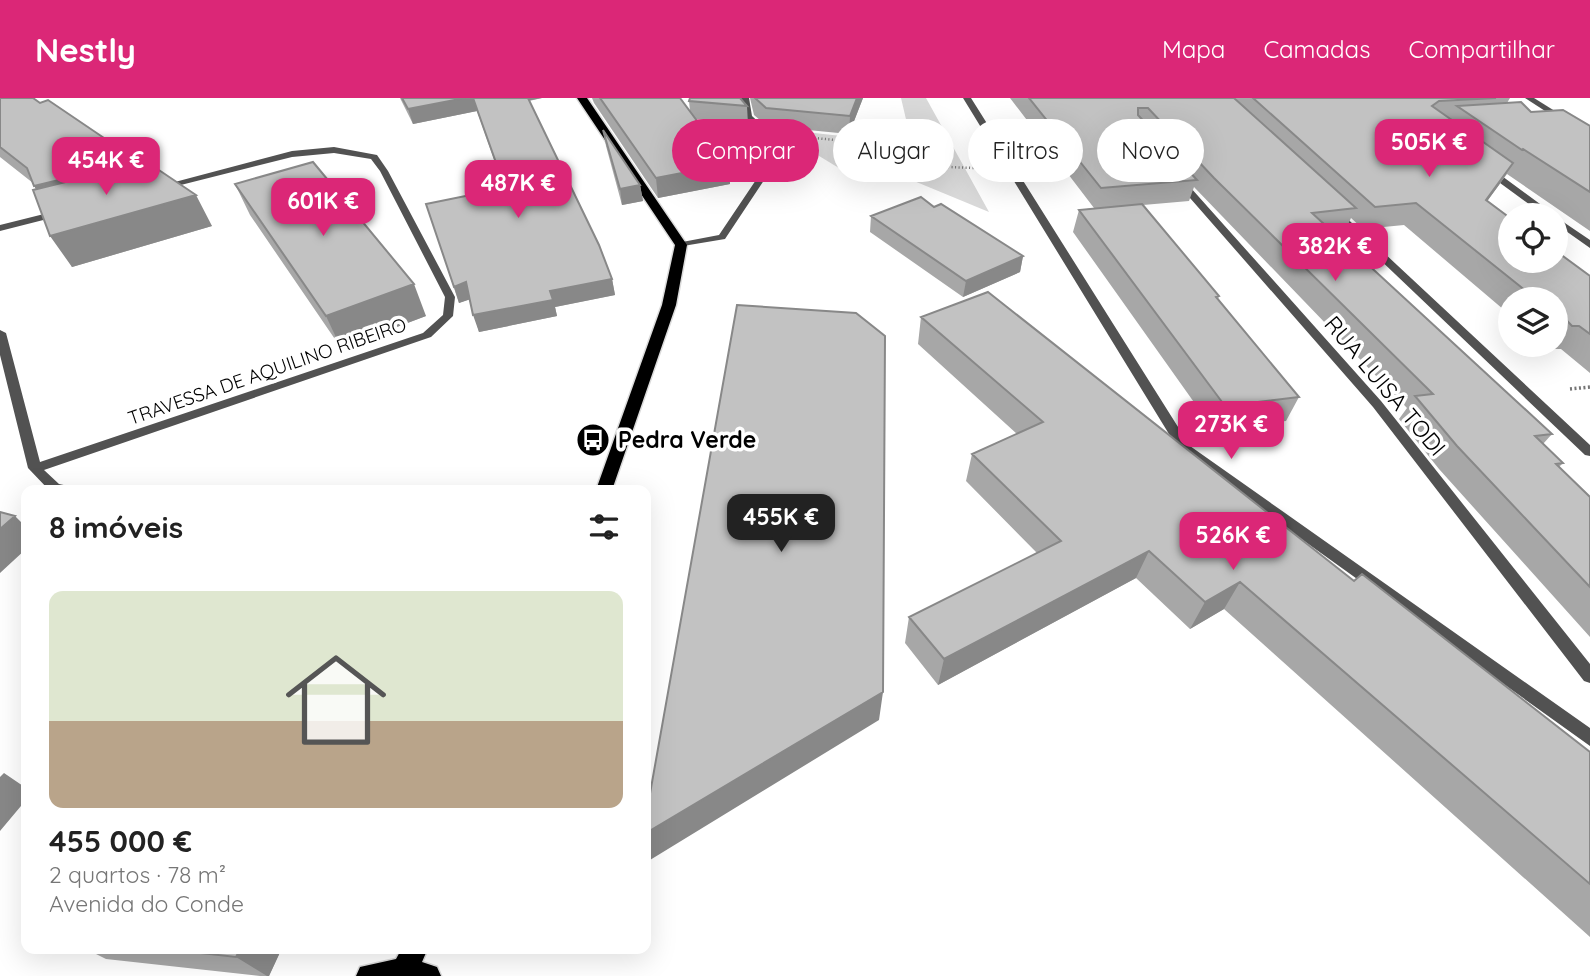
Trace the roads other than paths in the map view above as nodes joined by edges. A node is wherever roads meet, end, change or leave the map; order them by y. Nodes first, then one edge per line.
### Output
1 (582, 98) edge
2 (745, 98) edge
3 (967, 98) edge
4 (1529, 98) edge
5 (1560, 119) junction
6 (1547, 120) edge
7 (1590, 137) edge
8 (1483, 166) edge
9 (1181, 182) edge
10 (146, 191) edge
11 (1534, 203) edge
12 (1328, 206) edge
13 (66, 211) edge
14 (0, 228) edge
15 (1568, 229) edge
16 (681, 245) junction
17 (1590, 245) edge
18 (0, 333) edge
19 (1590, 452) edge
20 (36, 468) junction
21 (52, 485) edge
22 (606, 485) edge
23 (1590, 676) edge
24 (1590, 738) edge
25 (416, 965) edge
26 (369, 976) edge

1 - 16 main road
2 - 16 street
3 - 24 street
4 - 5 street
5 - 6 street
5 - 7 street
8 - 11 street
9 - 23 street, RUA LUISA TODI
10 - 20 street, TRAVESSA DE AQUILINO RIBEIRO
12 - 19 street
13 - 14 street
15 - 17 street
16 - 22 main road
18 - 20 street
20 - 21 street
25 - 26 main road

